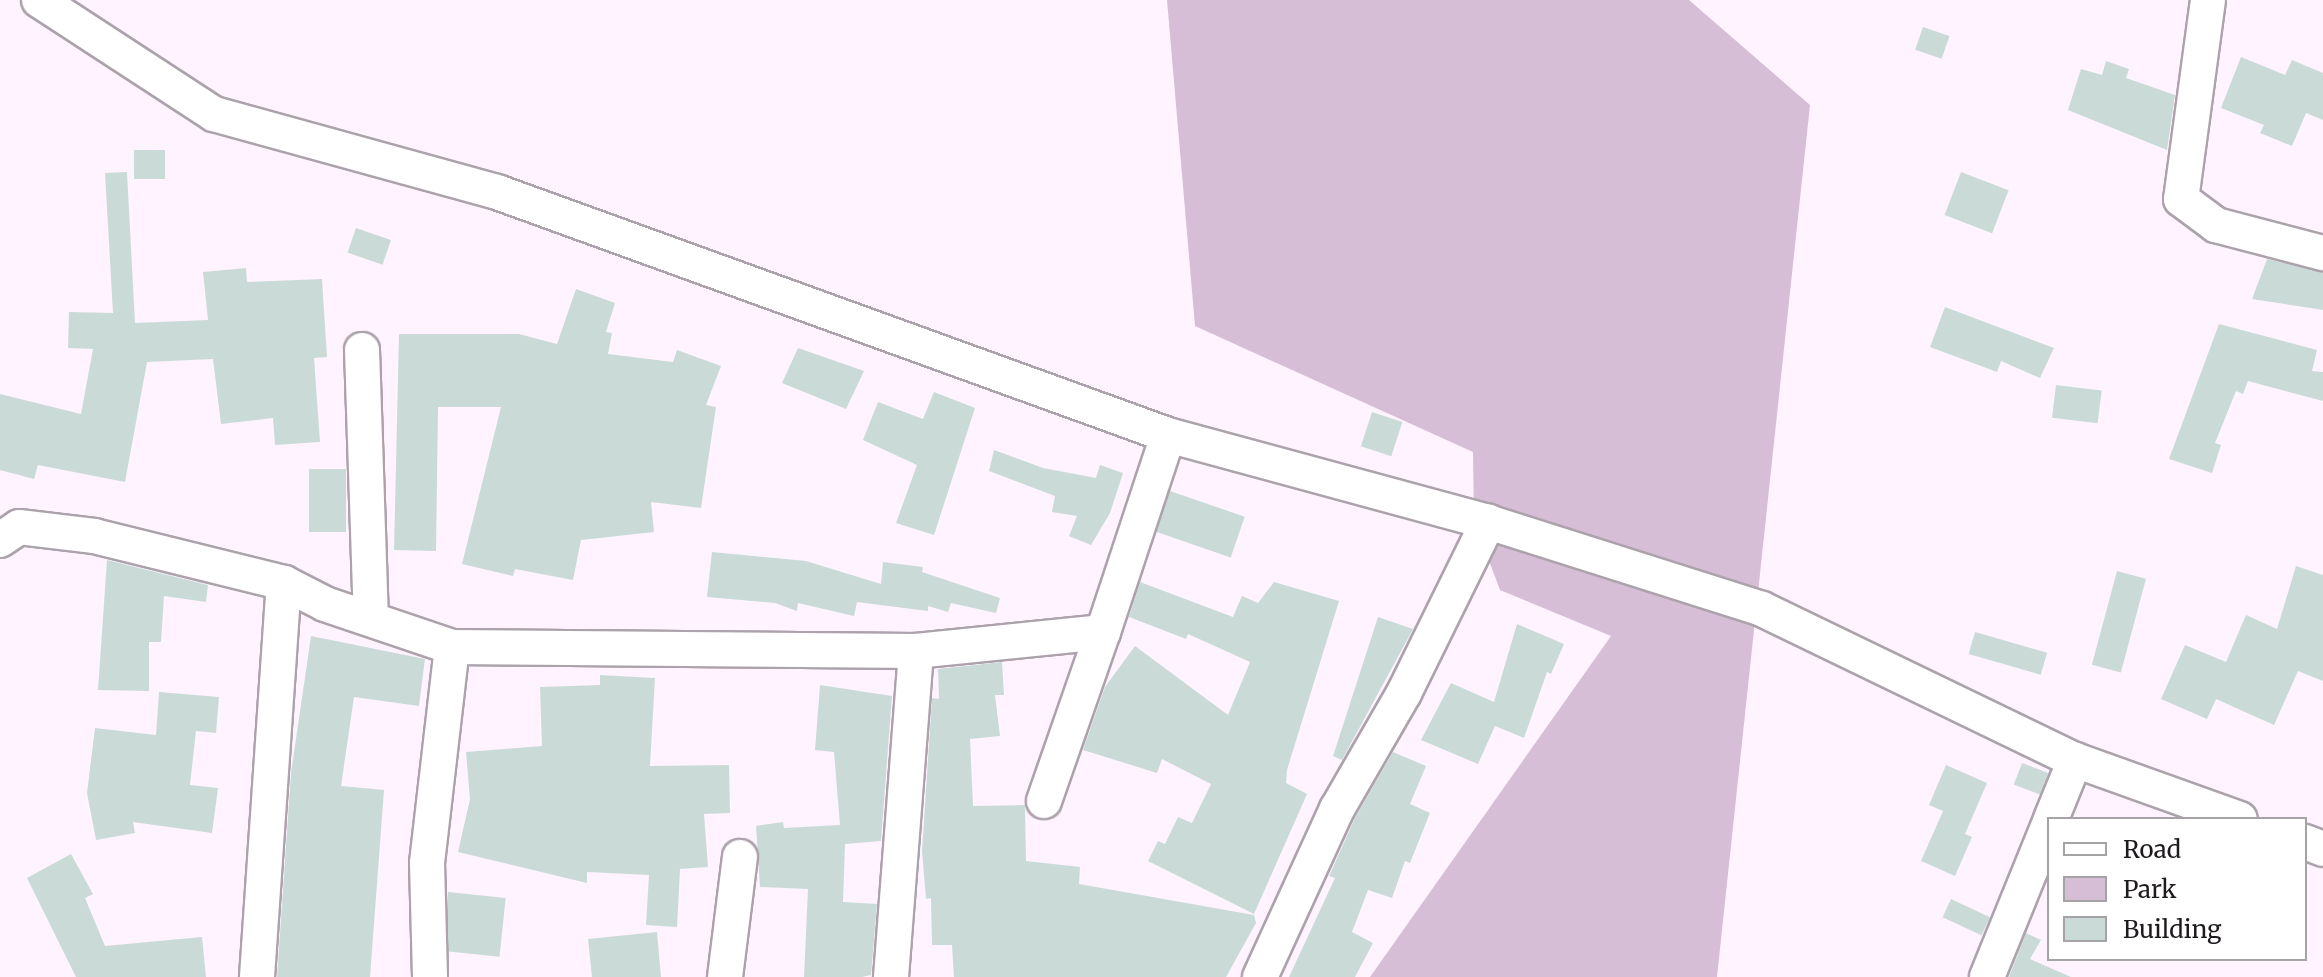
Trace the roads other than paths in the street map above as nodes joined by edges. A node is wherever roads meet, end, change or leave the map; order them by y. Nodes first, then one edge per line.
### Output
1 (39, 0) edge
2 (2208, 0) edge
3 (2323, 253) edge
4 (362, 350) dead end
5 (1168, 435) junction
6 (1488, 522) junction
7 (0, 540) edge
8 (284, 583) junction
9 (371, 616) junction
10 (1103, 632) junction
11 (452, 647) junction
12 (916, 651) junction
13 (2075, 760) junction
14 (1044, 801) dead end
15 (2052, 817) edge
16 (2234, 817) edge
17 (2047, 828) edge
18 (740, 857) dead end
19 (257, 977) edge
20 (430, 977) edge
21 (725, 977) edge
22 (891, 977) edge
23 (1260, 977) edge
24 (1987, 977) edge

1 - 5 street
2 - 3 street
4 - 9 street
5 - 6 street
5 - 10 street
6 - 13 street
6 - 23 street
7 - 8 street
8 - 9 street
8 - 19 street
9 - 11 street
10 - 12 street
10 - 14 street
11 - 12 street
11 - 20 street
12 - 22 street
13 - 15 street
13 - 16 street
17 - 24 street
18 - 21 street

